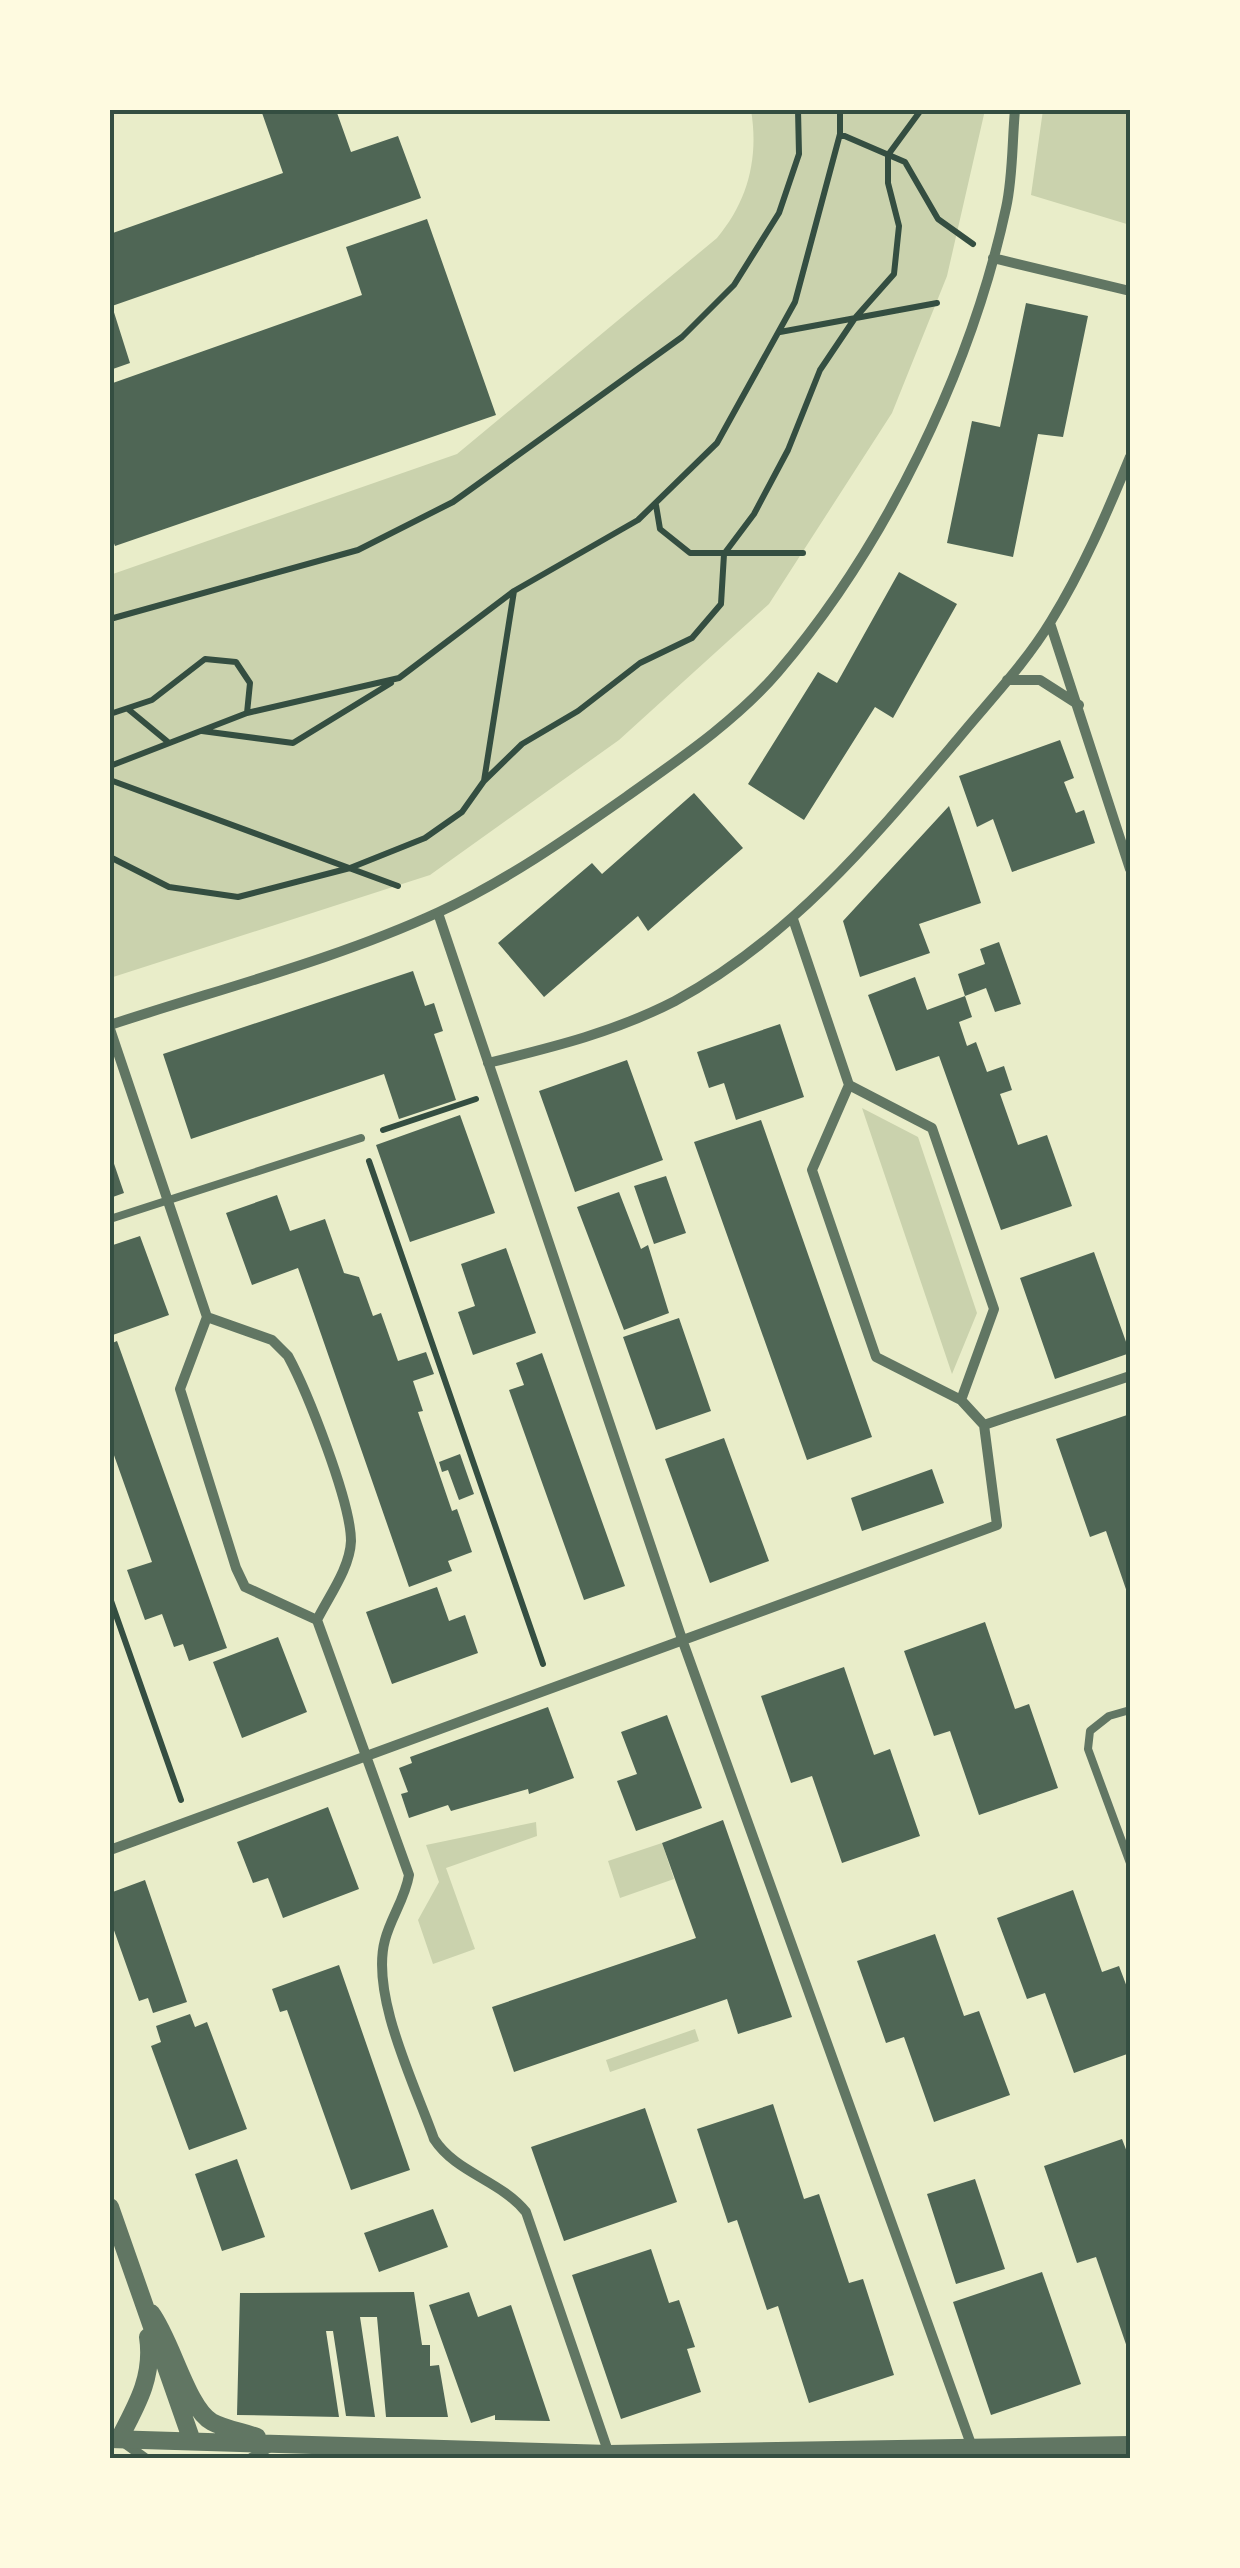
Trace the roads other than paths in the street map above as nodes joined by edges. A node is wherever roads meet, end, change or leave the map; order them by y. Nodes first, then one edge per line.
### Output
1 (1014, 110) edge
2 (993, 258) junction
3 (1130, 291) edge
4 (1130, 457) edge
5 (1050, 623) junction
6 (1008, 680) junction
7 (1079, 705) junction
8 (1130, 869) edge
9 (438, 913) junction
10 (793, 919) junction
11 (110, 1027) edge
12 (488, 1063) junction
13 (849, 1085) junction
14 (361, 1138) road end
15 (168, 1201) junction
16 (110, 1219) edge
17 (207, 1317) junction
18 (1130, 1376) edge
19 (961, 1400) junction
20 (984, 1425) junction
21 (317, 1620) junction
22 (683, 1642) junction
23 (1130, 1710) edge
24 (366, 1755) junction
25 (110, 1850) edge
26 (1130, 1863) edge
27 (110, 2206) edge
28 (142, 2302) junction
29 (114, 2439) edge
30 (276, 2444) junction
31 (1130, 2445) edge
32 (972, 2447) junction
33 (193, 2450) edge
34 (1108, 2452) edge
35 (608, 2454) junction
36 (145, 2458) edge
37 (251, 2458) edge

1 - 2 street
2 - 3 street
2 - 9 street
4 - 5 street
5 - 6 street
5 - 7 street
6 - 7 street
6 - 10 street
7 - 8 street
9 - 11 street
9 - 12 street
10 - 12 street
10 - 13 street
11 - 15 street
12 - 22 street
13 - 19 street
13 - 19 street
14 - 15 lane
15 - 16 lane
15 - 17 street
17 - 21 street
17 - 21 street
18 - 20 street
19 - 20 street
20 - 22 street
21 - 24 street
22 - 24 street
22 - 32 street
23 - 26 lane
24 - 25 street
24 - 35 street
27 - 28 street
28 - 29 street
28 - 30 street
28 - 33 street
29 - 33 street
29 - 36 street
30 - 33 street
30 - 35 street
30 - 37 street
31 - 34 street
32 - 34 street
32 - 35 street

